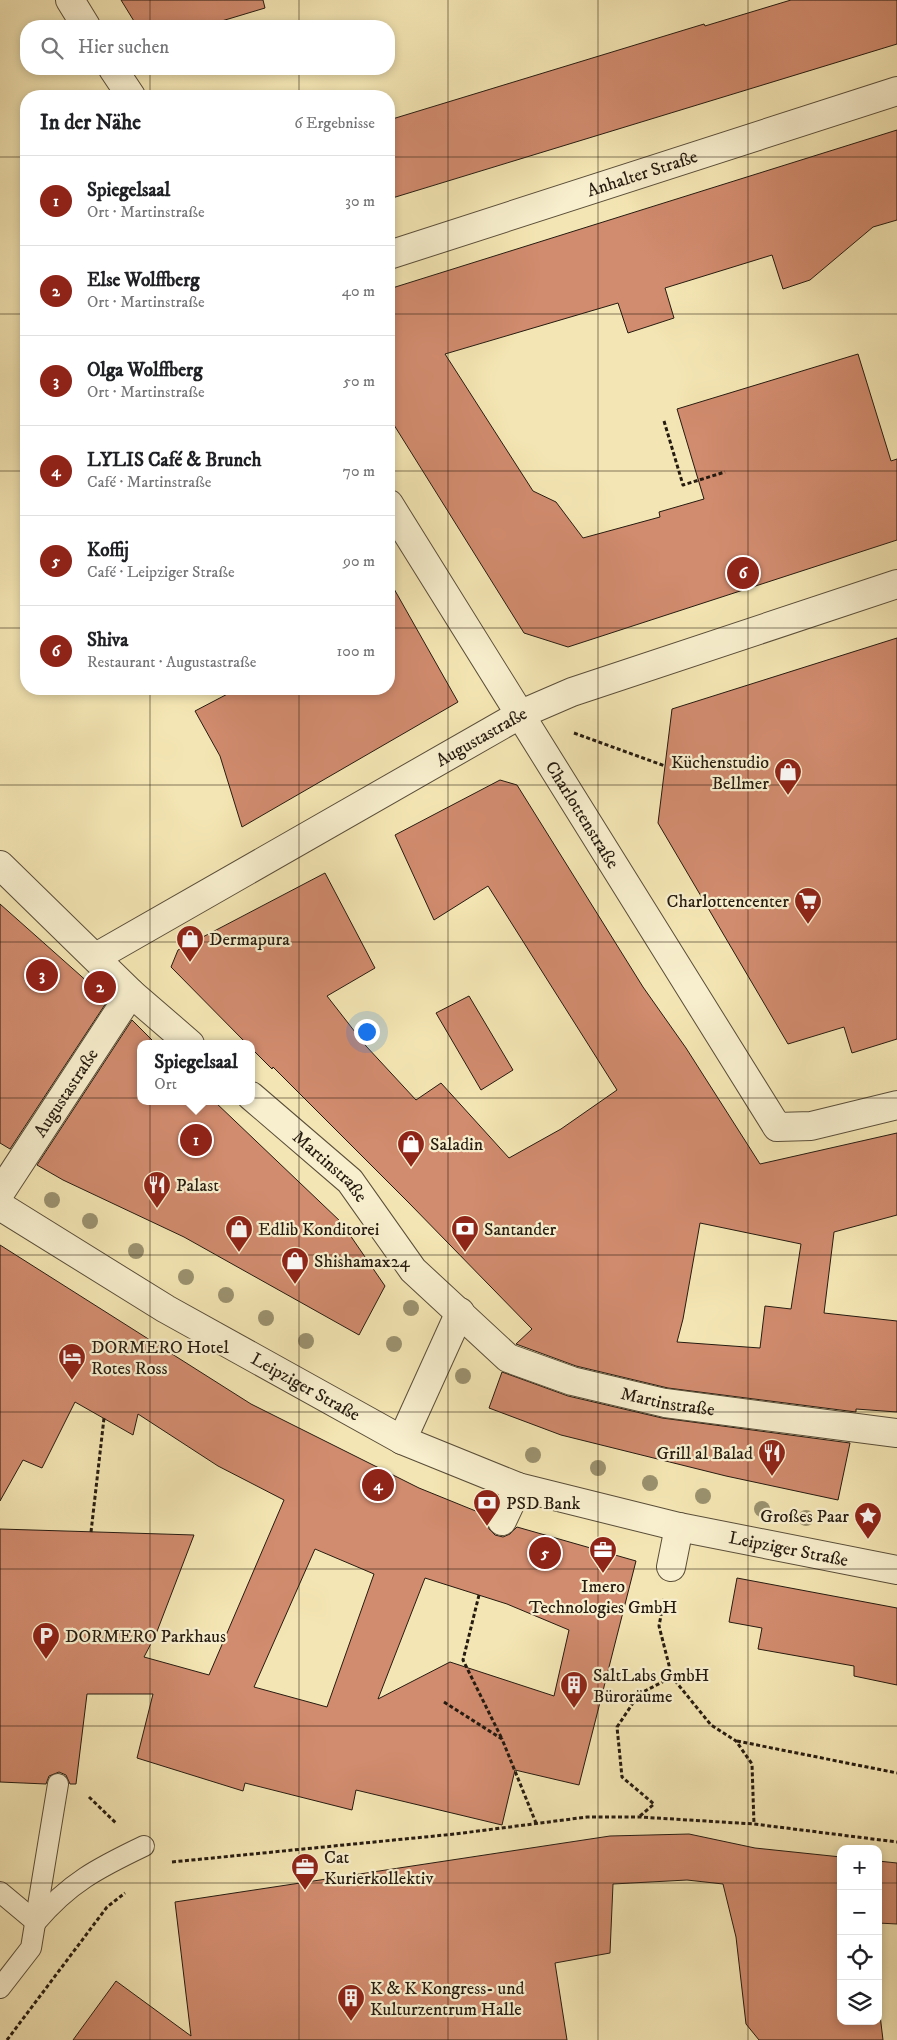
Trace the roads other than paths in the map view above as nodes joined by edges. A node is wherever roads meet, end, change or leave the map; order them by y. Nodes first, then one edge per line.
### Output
1 (70, 0) edge
2 (82, 20) edge
3 (118, 75) edge
4 (127, 90) edge
5 (897, 91) edge
6 (395, 253) edge
7 (395, 514) edge
8 (897, 584) edge
9 (521, 714) junction
10 (0, 866) edge
11 (96, 957) junction
12 (131, 993) junction
13 (185, 1040) edge
14 (255, 1099) edge
15 (897, 1105) edge
16 (0, 1193) edge
17 (0, 1206) edge
18 (460, 1312) junction
19 (897, 1433) edge
20 (402, 1440) junction
21 (518, 1487) junction
22 (502, 1521) dead end
23 (679, 1528) junction
24 (671, 1567) dead end
25 (897, 1570) edge
26 (58, 1784) dead end
27 (144, 1846) dead end
28 (0, 1892) edge
29 (36, 1922) junction
30 (0, 1988) edge

1 - 2 street
3 - 4 street
5 - 6 street, Anhalter Straße
7 - 9 street, Charlottenstraße
8 - 9 street, Augustastraße
9 - 11 street, Augustastraße
9 - 15 street, Charlottenstraße
10 - 11 street
11 - 12 street
12 - 13 street
12 - 16 street, Augustastraße
14 - 18 street, Martinstraße
17 - 20 street, Leipziger Straße
18 - 19 street, Martinstraße
18 - 20 street
20 - 21 street, Leipziger Straße
21 - 22 street
21 - 23 street, Leipziger Straße
23 - 24 street
23 - 25 street, Leipziger Straße
26 - 29 lane
27 - 29 lane
28 - 29 lane
29 - 30 lane

